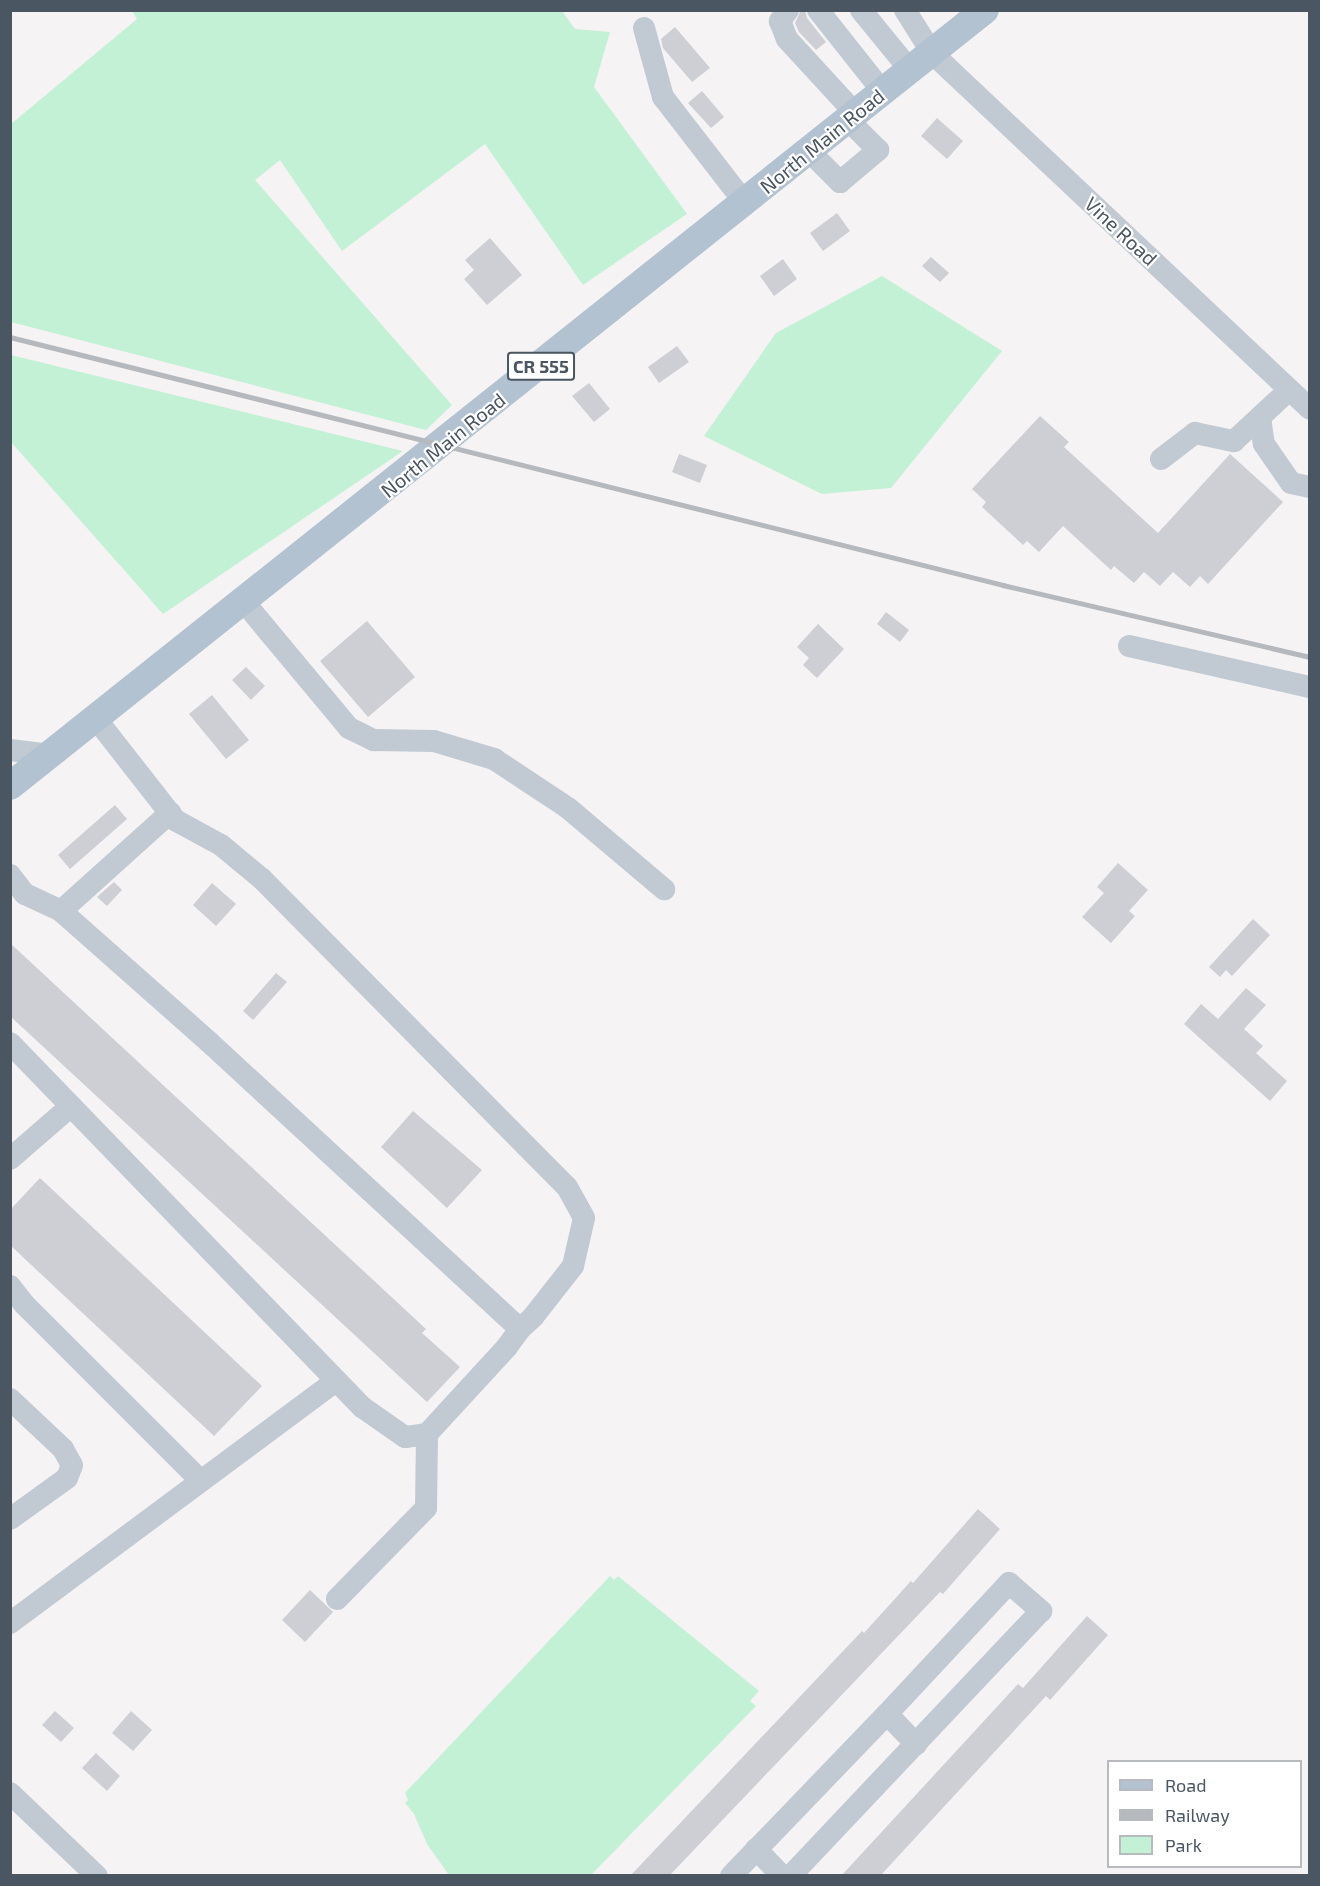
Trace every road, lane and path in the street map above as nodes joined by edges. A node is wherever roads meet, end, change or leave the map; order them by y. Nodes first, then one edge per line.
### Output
1 (788, 10) edge
2 (818, 10) edge
3 (861, 10) edge
4 (905, 10) edge
5 (985, 10) edge
6 (644, 28) dead end
7 (921, 62) junction
8 (883, 92) junction
9 (852, 117) junction
10 (809, 151) junction
11 (745, 203) junction
12 (1289, 390) junction
13 (1310, 409) edge
14 (1260, 417) junction
15 (1161, 459) dead end
16 (1310, 487) edge
17 (244, 602) junction
18 (1129, 646) dead end
19 (1310, 687) edge
20 (97, 720) junction
21 (10, 750) edge
22 (51, 755) junction
23 (10, 786) edge
24 (170, 813) junction
25 (10, 874) edge
26 (664, 890) dead end
27 (18, 901) edge
28 (61, 911) junction
29 (10, 1043) edge
30 (71, 1106) junction
31 (10, 1159) edge
32 (10, 1286) edge
33 (520, 1329) junction
34 (336, 1381) junction
35 (10, 1399) edge
36 (427, 1434) junction
37 (201, 1481) junction
38 (10, 1519) edge
39 (338, 1599) dead end
40 (10, 1623) edge
41 (887, 1714) junction
42 (916, 1744) junction
43 (10, 1793) edge
44 (756, 1850) junction
45 (97, 1875) edge
46 (731, 1875) edge
47 (782, 1875) edge
48 (790, 1875) edge

1 - 9 street
2 - 8 street
3 - 7 street
4 - 7 street
5 - 7 main road, North Main Road / CR 555
6 - 11 street
7 - 8 main road, North Main Road / CR 555
7 - 12 street, Vine Road
8 - 9 main road, North Main Road / CR 555
9 - 10 main road, North Main Road / CR 555
9 - 10 street
10 - 11 main road, North Main Road / CR 555
11 - 17 main road, North Main Road / CR 555
12 - 13 street, Vine Road
12 - 14 street
14 - 15 street
14 - 16 street
17 - 20 main road, North Main Road / CR 555
17 - 26 street
18 - 19 street
20 - 22 main road, North Main Road / CR 555
20 - 24 street
21 - 22 street
22 - 23 main road, North Main Road / CR 555
24 - 28 street
24 - 33 street
25 - 27 street
27 - 28 street
28 - 33 street
29 - 30 street
30 - 31 street
30 - 34 street
32 - 37 street
33 - 36 street
34 - 36 street
34 - 37 street
35 - 38 street
36 - 39 street
37 - 40 street
41 - 42 street
41 - 42 street
41 - 44 street
42 - 48 street
43 - 45 street
44 - 46 street
44 - 47 street

